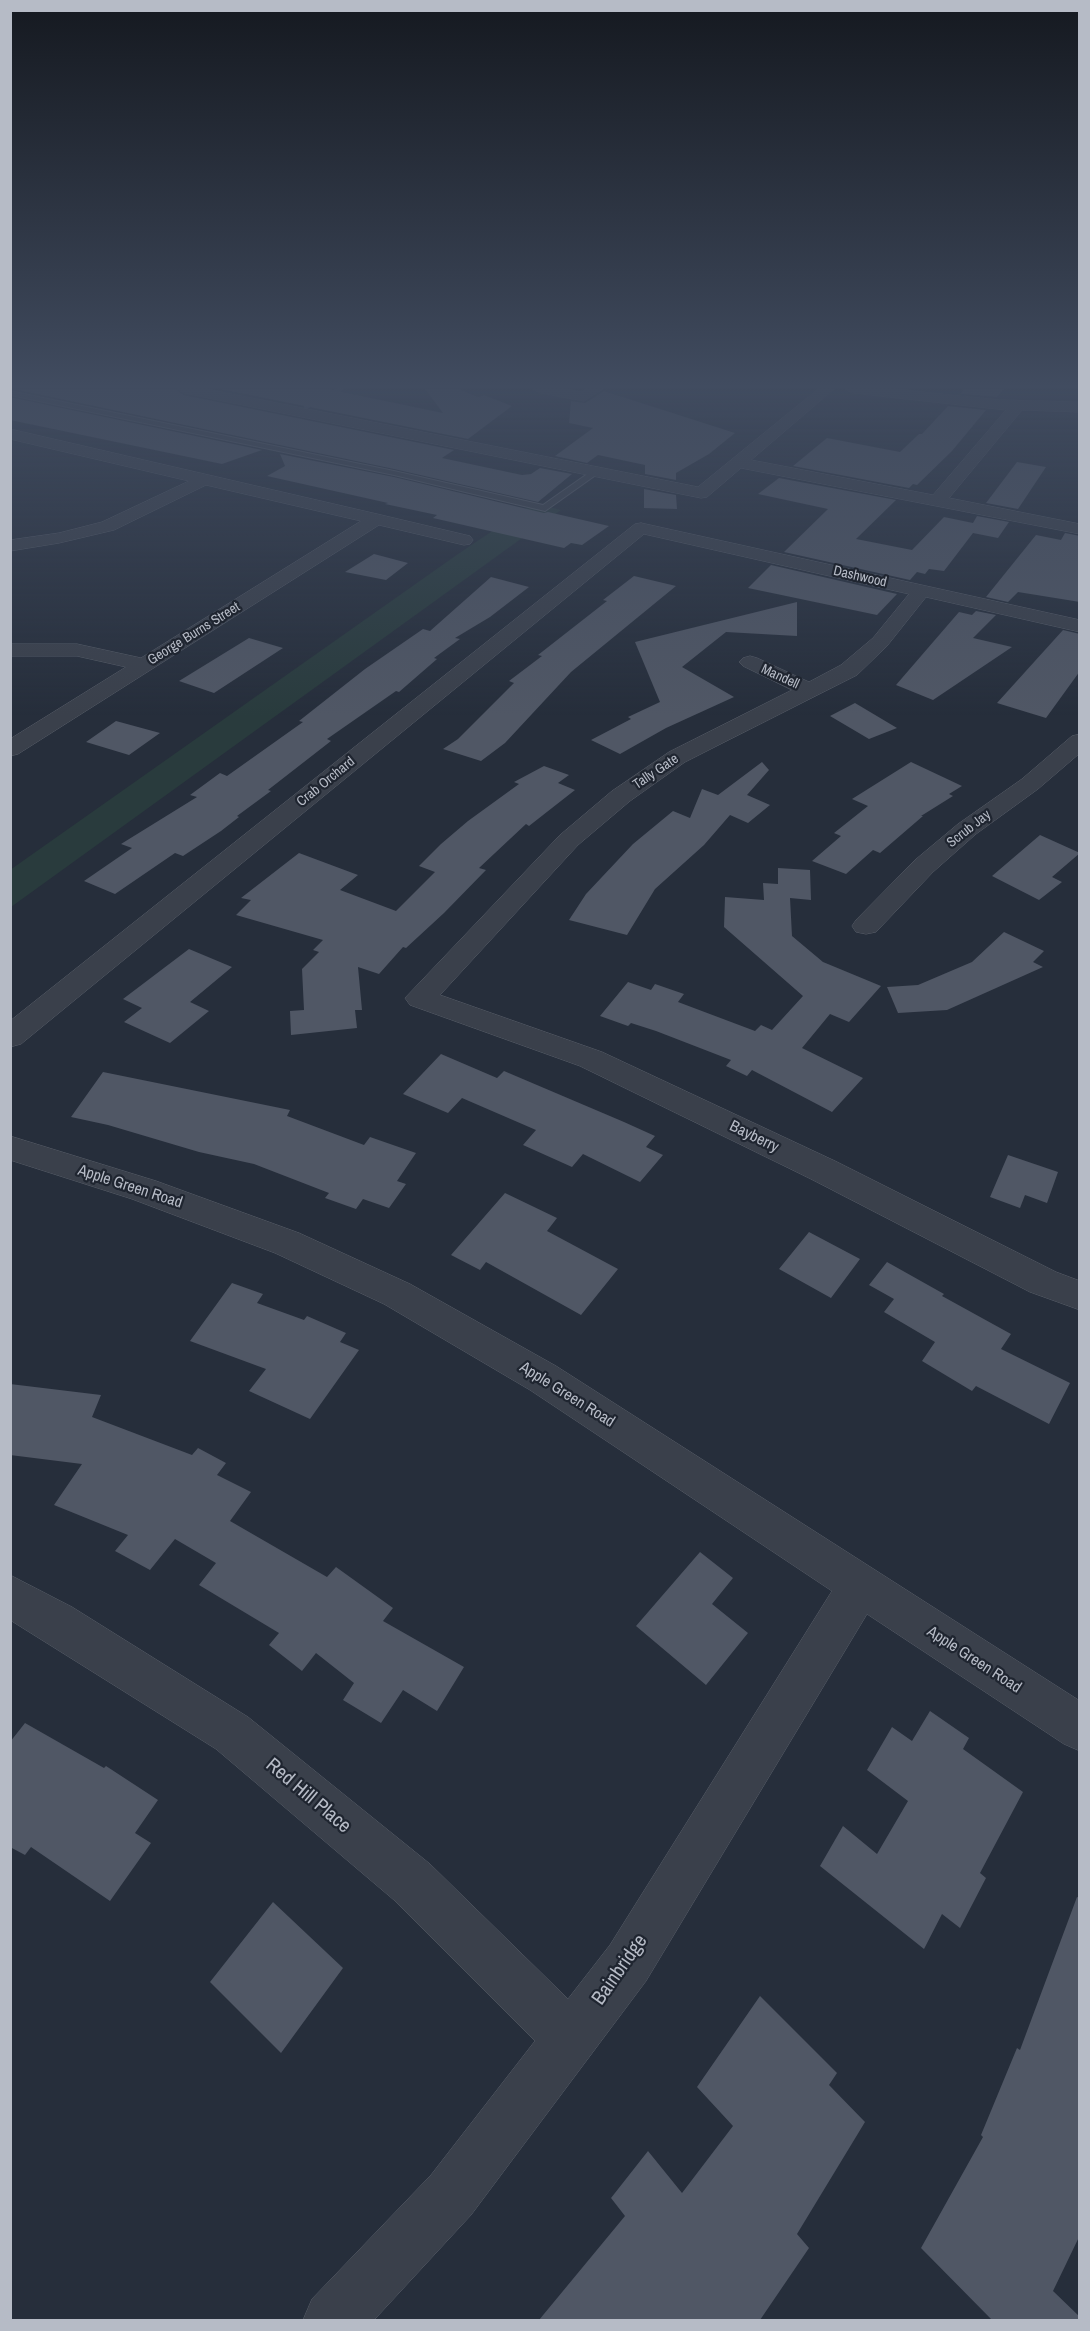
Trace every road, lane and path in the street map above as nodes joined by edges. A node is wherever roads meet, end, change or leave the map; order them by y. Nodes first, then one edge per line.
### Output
1 (168, 498) edge
2 (282, 498) edge
3 (501, 498) edge
4 (559, 498) edge
5 (921, 498) edge
6 (941, 498) edge
7 (938, 501) junction
8 (377, 519) junction
9 (641, 528) joint
10 (1080, 530) edge
11 (464, 540) dead end
12 (10, 546) edge
13 (921, 591) junction
14 (1080, 626) edge
15 (10, 650) edge
16 (750, 662) dead end
17 (144, 665) junction
18 (811, 691) junction
19 (1080, 741) edge
20 (10, 749) edge
21 (866, 926) dead end
22 (420, 998) joint
23 (10, 1037) edge
24 (10, 1148) edge
25 (1080, 1296) edge
26 (860, 1585) junction
27 (10, 1596) edge
28 (1080, 1728) edge
29 (572, 2039) junction
30 (333, 2320) edge

1 - 12 street
2 - 8 street
3 - 4 lane
5 - 7 street
6 - 7 street
7 - 10 street
8 - 11 street
8 - 17 street, George Burns Street
9 - 13 street, Dashwood
9 - 23 street, Crab Orchard
13 - 14 street, Dashwood
13 - 18 street, Tally Gate
15 - 17 street
16 - 18 street, Mandell
17 - 20 street, George Burns Street
18 - 22 street, Tally Gate
19 - 21 street, Scrub Jay
22 - 25 street, Bayberry
24 - 26 street, Apple Green Road
26 - 28 street, Apple Green Road
26 - 29 street, Bainbridge
27 - 29 street, Red Hill Place
29 - 30 street, Bainbridge

